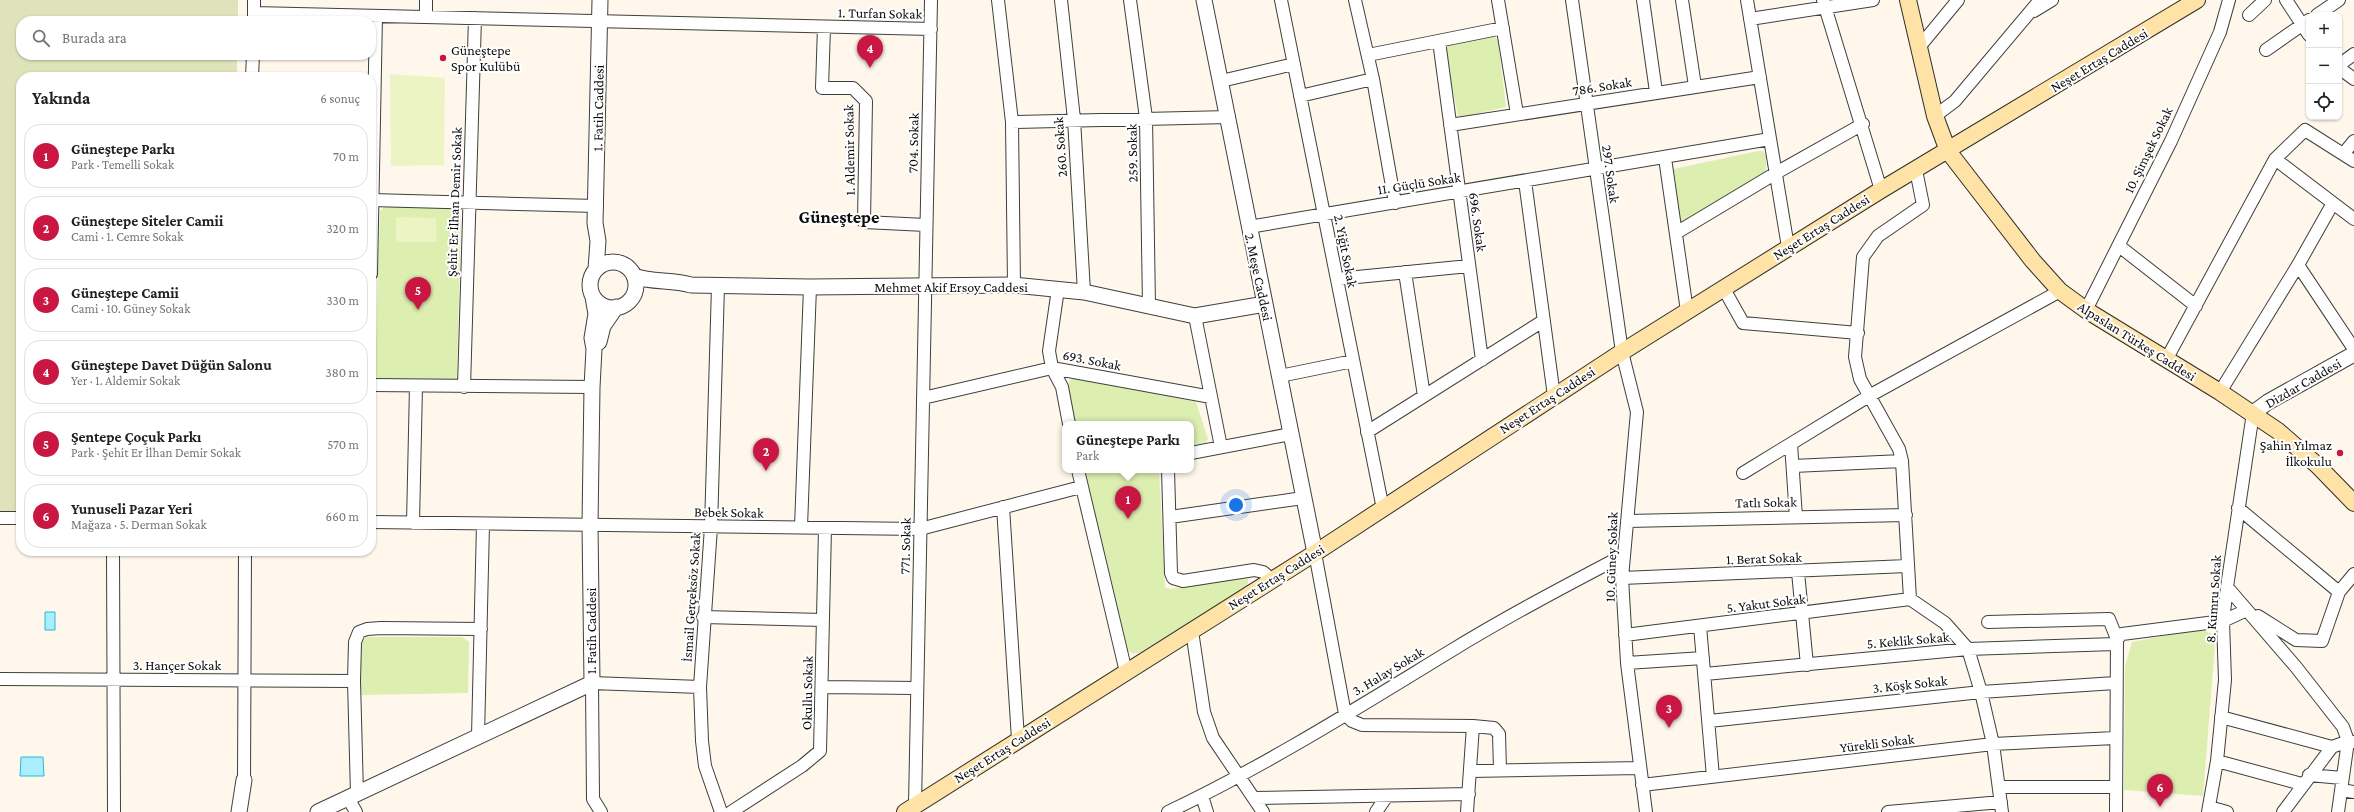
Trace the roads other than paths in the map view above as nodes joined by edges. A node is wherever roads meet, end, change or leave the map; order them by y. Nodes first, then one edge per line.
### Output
1 (254, 0) edge
2 (426, 0) edge
3 (600, 0) edge
4 (931, 0) edge
5 (998, 0) edge
6 (1061, 0) edge
7 (1130, 0) edge
8 (1204, 0) edge
9 (1281, 0) edge
10 (1356, 0) edge
11 (1498, 0) edge
12 (1572, 0) edge
13 (1643, 0) edge
14 (1682, 0) edge
15 (1747, 0) edge
16 (1873, 0) edge
17 (1908, 0) edge
18 (1958, 0) edge
19 (2040, 0) edge
20 (2052, 0) edge
21 (2197, 0) edge
22 (2229, 0) edge
23 (2265, 0) edge
24 (2286, 0) edge
25 (2339, 0) edge
26 (1824, 3) edge
27 (2321, 12) edge
28 (2030, 14) junction
29 (254, 16) edge
30 (376, 16) edge
31 (2249, 16) dead end
32 (426, 17) junction
33 (474, 18) junction
34 (1750, 20) junction
35 (600, 21) junction
36 (2306, 25) edge
37 (824, 27) junction
38 (2306, 27) edge
39 (1503, 28) junction
40 (930, 29) junction
41 (1438, 41) junction
42 (1920, 46) junction
43 (2266, 50) dead end
44 (2354, 54) edge
45 (1368, 55) junction
46 (253, 60) edge
47 (375, 60) edge
48 (1294, 64) junction
49 (2342, 64) edge
50 (2342, 69) edge
51 (252, 72) edge
52 (375, 72) edge
53 (1760, 77) junction
54 (1373, 79) junction
55 (2354, 79) edge
56 (1221, 81) junction
57 (1695, 86) junction
58 (1656, 92) junction
59 (1300, 96) junction
60 (1586, 104) junction
61 (1517, 114) junction
62 (1935, 116) junction
63 (1229, 117) junction
64 (1146, 118) junction
65 (1074, 119) junction
66 (1012, 122) junction
67 (1863, 124) junction
68 (1450, 125) junction
69 (1770, 139) junction
70 (2354, 142) edge
71 (1948, 151) junction
72 (2344, 153) junction
73 (1665, 158) junction
74 (2275, 159) junction
75 (2354, 161) edge
76 (1595, 170) junction
77 (1916, 170) junction
78 (1776, 173) junction
79 (1525, 181) junction
80 (1881, 190) junction
81 (1459, 192) junction
82 (376, 200) edge
83 (469, 202) junction
84 (1395, 203) junction
85 (2333, 203) junction
86 (596, 211) junction
87 (1324, 214) junction
88 (2354, 219) edge
89 (926, 225) junction
90 (1249, 227) junction
91 (1676, 233) junction
92 (2118, 246) junction
93 (1788, 247) junction
94 (616, 262) junction
95 (2298, 265) junction
96 (1469, 266) junction
97 (596, 269) junction
98 (1405, 272) junction
99 (634, 276) junction
100 (1337, 279) junction
101 (690, 285) junction
102 (1014, 285) junction
103 (718, 286) junction
104 (810, 287) junction
105 (924, 287) junction
106 (1058, 289) junction
107 (1724, 289) junction
108 (2060, 291) junction
109 (1084, 292) junction
110 (593, 297) junction
111 (632, 297) junction
112 (1265, 304) junction
113 (1150, 306) junction
114 (2196, 306) junction
115 (616, 307) junction
116 (2086, 310) junction
117 (1687, 311) junction
118 (1195, 316) junction
119 (1543, 321) junction
120 (1858, 333) junction
121 (594, 349) junction
122 (2354, 349) edge
123 (1622, 352) junction
124 (2354, 354) edge
125 (1482, 360) junction
126 (2166, 360) junction
127 (1353, 361) junction
128 (1052, 368) junction
129 (1280, 376) junction
130 (376, 385) edge
131 (416, 386) junction
132 (464, 387) junction
133 (592, 387) junction
134 (2220, 392) junction
135 (1424, 396) junction
136 (1554, 396) junction
137 (1869, 396) junction
138 (1211, 397) junction
139 (923, 398) junction
140 (2253, 413) junction
141 (1068, 421) edge
142 (1367, 432) junction
143 (1291, 434) junction
144 (1791, 444) junction
145 (1221, 447) junction
146 (1194, 452) edge
147 (1902, 461) junction
148 (1793, 466) junction
149 (1079, 473) edge
150 (1168, 473) edge
151 (1743, 473) dead end
152 (1081, 487) junction
153 (1302, 498) junction
154 (2354, 503) edge
155 (1003, 507) junction
156 (2238, 508) junction
157 (1383, 509) junction
158 (1906, 515) junction
159 (1796, 517) junction
160 (0, 518) edge
161 (16, 518) edge
162 (1170, 518) junction
163 (1627, 521) junction
164 (376, 522) edge
165 (413, 523) junction
166 (483, 524) junction
167 (590, 525) junction
168 (711, 526) junction
169 (801, 528) junction
170 (825, 528) junction
171 (920, 529) junction
172 (1315, 553) junction
173 (1624, 555) junction
174 (113, 556) edge
175 (245, 556) edge
176 (1907, 566) junction
177 (1798, 572) junction
178 (2354, 574) edge
179 (1622, 578) junction
180 (1271, 579) junction
181 (2227, 587) junction
182 (2339, 592) junction
183 (1910, 599) junction
184 (2247, 610) junction
185 (1802, 614) junction
186 (703, 617) junction
187 (823, 620) junction
188 (2223, 621) junction
189 (1988, 622) dead end
190 (1700, 626) junction
191 (481, 629) junction
192 (1192, 631) junction
193 (1625, 635) junction
194 (2116, 642) junction
195 (1968, 649) junction
196 (1703, 658) junction
197 (1626, 663) junction
198 (1807, 665) junction
199 (1126, 672) junction
200 (1704, 674) junction
201 (0, 679) edge
202 (113, 680) junction
203 (244, 680) junction
204 (354, 681) junction
205 (592, 683) junction
206 (2115, 683) junction
207 (700, 687) junction
208 (822, 687) junction
209 (917, 688) junction
210 (1981, 692) junction
211 (1345, 714) junction
212 (2221, 717) junction
213 (1709, 722) junction
214 (1473, 726) junction
215 (478, 736) junction
216 (2115, 738) junction
217 (1018, 739) junction
218 (2352, 739) edge
219 (1993, 744) junction
220 (2332, 747) junction
221 (2217, 760) junction
222 (1640, 768) junction
223 (1500, 770) junction
224 (1470, 771) junction
225 (1240, 776) junction
226 (1714, 776) junction
227 (244, 780) junction
228 (2306, 780) junction
229 (2342, 784) junction
230 (1642, 785) junction
231 (2000, 787) junction
232 (2116, 787) junction
233 (2354, 792) edge
234 (1469, 794) junction
235 (352, 796) junction
236 (1202, 796) junction
237 (1387, 796) junction
238 (1255, 798) junction
239 (2002, 807) edge
240 (910, 808) edge
241 (2209, 809) edge
242 (114, 812) edge
243 (238, 812) edge
244 (249, 812) edge
245 (318, 812) edge
246 (356, 812) edge
247 (601, 812) edge
248 (721, 812) edge
249 (731, 812) edge
250 (1168, 812) edge
251 (1207, 812) edge
252 (1263, 812) edge
253 (1376, 812) edge
254 (1467, 812) edge
255 (1646, 812) edge
256 (1888, 812) edge
257 (2116, 812) edge
258 (2227, 812) edge
259 (2282, 812) edge
260 (2338, 812) edge

1 - 29 street
2 - 32 street
3 - 35 street, 1. Fatih Caddesi
4 - 40 street, 704. Sokak
5 - 66 street
6 - 65 street, 260. Sokak
7 - 64 street, 259. Sokak
8 - 56 street, 2. Meşe Caddesi
9 - 48 street, 2. Yiğit Sokak
10 - 45 street
11 - 39 street
12 - 60 street, 297. Sokak
13 - 58 street
14 - 57 street
15 - 34 street
16 - 26 street
17 - 42 main road, Alpaslan Türkeş Caddesi
18 - 42 street
19 - 28 street
20 - 28 street
21 - 71 main road, Neşet Ertaş Caddesi
22 - 92 street, 10. Şimşek Sokak
23 - 31 street
24 - 36 street
25 - 27 street
26 - 34 street
26 - 67 street
28 - 62 street
30 - 32 street, 1. Turfan Sokak
32 - 33 street, 1. Turfan Sokak
33 - 35 street, 1. Turfan Sokak
33 - 83 street, Şehit Er İlhan Demir Sokak
34 - 53 street
35 - 37 street, 1. Turfan Sokak
35 - 86 street, 1. Fatih Caddesi
37 - 40 street, 1. Turfan Sokak
37 - 89 street, 1. Aldemir Sokak
38 - 43 street
39 - 41 street
39 - 61 street
40 - 89 street, 704. Sokak
41 - 45 street
41 - 68 street, 696. Sokak
42 - 62 main road, Alpaslan Türkeş Caddesi
44 - 49 street
45 - 54 street
46 - 51 street
47 - 52 street
48 - 56 street
48 - 59 street, 2. Yiğit Sokak
50 - 55 street
53 - 57 street, 786. Sokak
53 - 69 street
54 - 59 street
54 - 84 street
56 - 63 street, 2. Meşe Caddesi
57 - 58 street, 786. Sokak
58 - 60 street, 786. Sokak
59 - 87 street, 2. Yiğit Sokak
60 - 61 street, 786. Sokak
60 - 76 street, 297. Sokak
61 - 68 street, 786. Sokak
62 - 71 main road, Alpaslan Türkeş Caddesi
63 - 64 street
63 - 90 street, 2. Meşe Caddesi
64 - 65 street
64 - 113 street, 259. Sokak
65 - 66 street
65 - 109 street, 260. Sokak
66 - 102 street
67 - 78 street
67 - 80 street
68 - 81 street, 696. Sokak
69 - 73 street, 11. Güçlü Sokak
69 - 78 street
70 - 72 street
71 - 77 main road, Neşet Ertaş Caddesi
71 - 108 main road, Alpaslan Türkeş Caddesi
72 - 74 street
72 - 75 street
73 - 76 street, 11. Güçlü Sokak
73 - 91 street
74 - 85 street
74 - 114 street
76 - 79 street, 11. Güçlü Sokak
76 - 123 street, 297. Sokak
77 - 80 main road, Neşet Ertaş Caddesi
77 - 120 street
78 - 91 street
78 - 93 street
79 - 81 street, 11. Güçlü Sokak
79 - 119 street
80 - 93 main road, Neşet Ertaş Caddesi
81 - 84 street, 11. Güçlü Sokak
81 - 96 street, 696. Sokak
82 - 83 street
83 - 86 street
83 - 132 street, Şehit Er İlhan Demir Sokak
84 - 87 street, 11. Güçlü Sokak
85 - 88 street
85 - 95 street
86 - 94 street
86 - 97 street, 1. Fatih Caddesi
87 - 90 street, 11. Güçlü Sokak
87 - 100 street, 2. Yiğit Sokak
89 - 105 street, 704. Sokak
90 - 112 street, 2. Meşe Caddesi
91 - 117 street
92 - 114 street
92 - 116 street, 10. Şimşek Sokak
93 - 107 main road, Neşet Ertaş Caddesi
94 - 97 street
94 - 99 street
95 - 122 street
95 - 134 street
96 - 98 street
96 - 125 street, 696. Sokak
97 - 110 street
98 - 100 street
98 - 135 street
99 - 101 street, Mehmet Akif Ersoy Caddesi
99 - 111 street
100 - 127 street, 2. Yiğit Sokak
101 - 103 street, Mehmet Akif Ersoy Caddesi
101 - 111 street
102 - 105 street, Mehmet Akif Ersoy Caddesi
102 - 106 street, Mehmet Akif Ersoy Caddesi
103 - 104 street, Mehmet Akif Ersoy Caddesi
103 - 168 street, İsmail Gerçeksöz Sokak
104 - 105 street, Mehmet Akif Ersoy Caddesi
104 - 169 street
105 - 139 street, 771. Sokak
106 - 109 street, Mehmet Akif Ersoy Caddesi
106 - 128 street
107 - 117 main road, Neşet Ertaş Caddesi
107 - 120 street
108 - 116 main road, Alpaslan Türkeş Caddesi
108 - 137 street
109 - 113 street, Mehmet Akif Ersoy Caddesi
110 - 115 street
110 - 121 street, 1. Fatih Caddesi
111 - 115 street
112 - 118 street, Mehmet Akif Ersoy Caddesi
112 - 129 street, 2. Meşe Caddesi
113 - 118 street, Mehmet Akif Ersoy Caddesi
114 - 126 street
115 - 121 street
116 - 126 main road, Alpaslan Türkeş Caddesi
117 - 123 main road, Neşet Ertaş Caddesi
118 - 138 street
119 - 125 street
119 - 136 street
120 - 137 street
121 - 133 street, 1. Fatih Caddesi
123 - 136 main road, Neşet Ertaş Caddesi
123 - 163 street, 10. Güney Sokak
124 - 140 street, Dizdar Caddesi
125 - 135 street
126 - 134 main road, Alpaslan Türkeş Caddesi
127 - 129 street
127 - 142 street, 2. Yiğit Sokak
128 - 138 street, 693. Sokak
128 - 139 street, 693. Sokak
128 - 141 street
129 - 143 street, 2. Meşe Caddesi
130 - 131 street
131 - 132 street
131 - 165 street
132 - 133 street
133 - 167 street, 1. Fatih Caddesi
134 - 140 main road, Alpaslan Türkeş Caddesi
135 - 142 street
136 - 157 main road, Neşet Ertaş Caddesi
137 - 144 street
137 - 147 street
138 - 145 street
139 - 171 street, 771. Sokak
140 - 154 main road, Alpaslan Türkeş Caddesi
140 - 156 street, 8. Kumru Sokak
142 - 157 street, 2. Yiğit Sokak
143 - 145 street
143 - 153 street, 2. Meşe Caddesi
144 - 148 street
144 - 151 street
145 - 146 street
147 - 148 street
147 - 158 street
148 - 159 street
149 - 152 street
150 - 162 street
152 - 155 street, Bebek Sokak
152 - 199 street
153 - 162 street
153 - 172 street, 2. Meşe Caddesi
155 - 171 street, Bebek Sokak
155 - 217 street
156 - 181 street, 8. Kumru Sokak
156 - 182 street
157 - 172 main road, Neşet Ertaş Caddesi
158 - 159 street, Tatlı Sokak
158 - 176 street
159 - 163 street, Tatlı Sokak
160 - 161 street
162 - 180 street
163 - 173 street, 10. Güney Sokak
164 - 165 street, Bebek Sokak
165 - 166 street, Bebek Sokak
166 - 167 street, Bebek Sokak
166 - 191 street
167 - 168 street, Bebek Sokak
167 - 205 street, 1. Fatih Caddesi
168 - 169 street, Bebek Sokak
168 - 186 street, İsmail Gerçeksöz Sokak
169 - 170 street, Bebek Sokak
170 - 171 street, Bebek Sokak
170 - 187 street, Okullu Sokak
171 - 209 street, 771. Sokak
172 - 180 main road, Neşet Ertaş Caddesi
172 - 211 street
173 - 179 street, 10. Güney Sokak
173 - 211 street, 3. Halay Sokak
174 - 202 street
175 - 203 street
176 - 177 street, 1. Berat Sokak
176 - 183 street
177 - 179 street, 1. Berat Sokak
177 - 185 street
178 - 182 street
179 - 193 street, 10. Güney Sokak
180 - 192 main road, Neşet Ertaş Caddesi
181 - 184 street
181 - 188 street, 8. Kumru Sokak
182 - 184 street
183 - 185 street, 5. Yakut Sokak
183 - 195 street
184 - 188 street, 5. Keklik Sokak
184 - 218 street
185 - 190 street, 5. Yakut Sokak
185 - 198 street
186 - 187 street
186 - 207 street, İsmail Gerçeksöz Sokak
187 - 208 street, Okullu Sokak
188 - 194 street, 5. Keklik Sokak
188 - 212 street, 8. Kumru Sokak
189 - 194 street
190 - 193 street, 5. Yakut Sokak
190 - 196 street
191 - 204 street
191 - 215 street
192 - 199 main road, Neşet Ertaş Caddesi
192 - 225 street
193 - 197 street, 10. Güney Sokak
194 - 195 street, 5. Keklik Sokak
194 - 206 street
195 - 198 street, 5. Keklik Sokak
195 - 210 street
196 - 197 street
196 - 200 street
197 - 222 street, 10. Güney Sokak
198 - 200 street, 5. Keklik Sokak
199 - 217 main road, Neşet Ertaş Caddesi
200 - 213 street
201 - 202 street, 3. Hançer Sokak
202 - 203 street, 3. Hançer Sokak
202 - 242 street
203 - 204 street, 3. Hançer Sokak
203 - 227 street
204 - 235 street
205 - 207 street
205 - 215 street, 1. Fatih Caddesi
205 - 247 street
206 - 210 street, 3. Köşk Sokak
206 - 216 street
207 - 248 street, İsmail Gerçeksöz Sokak
208 - 209 street
208 - 249 street, Okullu Sokak
209 - 240 street, 771. Sokak
210 - 213 street, 3. Köşk Sokak
210 - 219 street
211 - 214 street
211 - 225 street, 3. Halay Sokak
212 - 220 street
212 - 221 street, 8. Kumru Sokak
213 - 226 street
214 - 223 street
214 - 224 street
215 - 235 street, 1. Fatih Caddesi
216 - 219 street, Yürekli Sokak
216 - 232 street
217 - 240 main road, Neşet Ertaş Caddesi
218 - 220 street
218 - 229 street
219 - 226 street, Yürekli Sokak
219 - 231 street
220 - 228 street
221 - 228 street
221 - 241 street, 8. Kumru Sokak
222 - 223 street
222 - 230 street, 10. Güney Sokak
223 - 224 street
224 - 234 street
225 - 236 street, 3. Halay Sokak
225 - 238 street
226 - 230 street, Yürekli Sokak
227 - 243 street
227 - 244 street
228 - 229 street
228 - 259 street
229 - 233 street
229 - 260 street
230 - 255 street, 10. Güney Sokak
231 - 232 street
231 - 239 street
232 - 257 street
234 - 237 street
234 - 254 street
235 - 245 street, 1. Fatih Caddesi
235 - 246 street
236 - 250 street, 3. Halay Sokak
236 - 251 street
237 - 238 street
237 - 253 street
238 - 252 street
239 - 256 street
241 - 258 street

